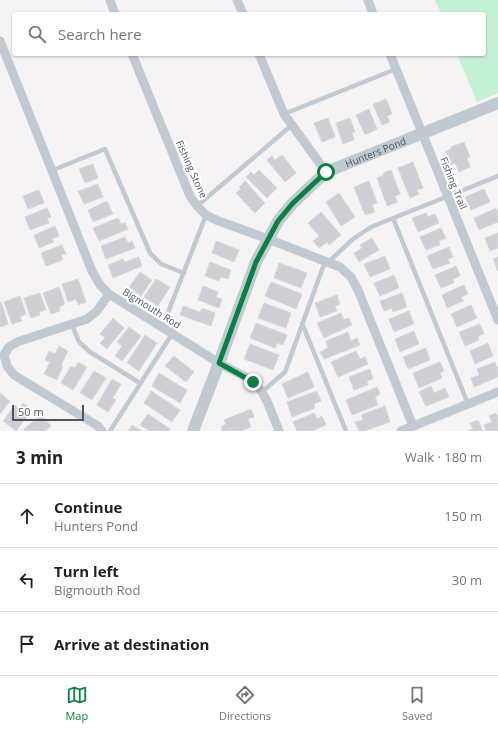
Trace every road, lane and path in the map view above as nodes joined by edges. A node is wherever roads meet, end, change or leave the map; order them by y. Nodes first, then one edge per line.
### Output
1 (110, 0) edge
2 (238, 0) edge
3 (368, 0) edge
4 (114, 12) edge
5 (242, 12) edge
6 (372, 12) edge
7 (0, 41) edge
8 (133, 56) edge
9 (260, 56) edge
10 (391, 56) edge
11 (396, 69) junction
12 (498, 103) edge
13 (284, 114) junction
14 (292, 125) junction
15 (422, 133) junction
16 (52, 170) junction
17 (326, 172) junction
18 (498, 176) edge
19 (448, 196) junction
20 (196, 206) junction
21 (206, 215) junction
22 (393, 218) junction
23 (268, 239) junction
24 (329, 262) junction
25 (184, 273) junction
26 (110, 294) junction
27 (498, 320) edge
28 (302, 323) junction
29 (72, 324) junction
30 (162, 328) junction
31 (172, 334) junction
32 (219, 363) junction
33 (140, 383) junction
34 (262, 392) junction
35 (498, 392) edge
36 (468, 404) junction
37 (413, 426) junction
38 (102, 431) edge
39 (110, 431) edge
40 (193, 431) edge
41 (279, 431) edge
42 (346, 431) edge
43 (401, 431) edge

1 - 4 street
2 - 5 street
3 - 6 street
7 - 16 street, Bigmouth Rod
8 - 20 street, Fishing Stone
9 - 13 street
10 - 11 street, Fishing Trail
11 - 13 lane
11 - 15 street, Fishing Trail
12 - 15 street, Hunters Pond
13 - 14 street
14 - 17 street
14 - 20 lane
15 - 17 street, Hunters Pond
15 - 19 street, Fishing Trail
16 - 25 lane
16 - 26 street, Bigmouth Rod
17 - 23 street, Hunters Pond
18 - 19 lane
19 - 22 lane
19 - 27 street, Fishing Trail
20 - 21 street, Fishing Stone
21 - 23 street, Fishing Stone
21 - 25 lane
22 - 24 lane
22 - 36 lane
23 - 24 street, Fishing Stone
23 - 32 street, Hunters Pond
24 - 28 lane
24 - 37 street, Fishing Stone
25 - 30 lane
26 - 29 street
26 - 30 street, Bigmouth Rod
28 - 34 lane
28 - 42 lane
29 - 33 lane
29 - 38 street
30 - 31 street, Bigmouth Rod
31 - 32 street, Bigmouth Rod
31 - 33 lane
32 - 34 street, Bigmouth Rod
32 - 40 street, Hunters Pond
33 - 39 lane
34 - 41 street, Bigmouth Rod
35 - 36 street
36 - 37 street
37 - 43 street

